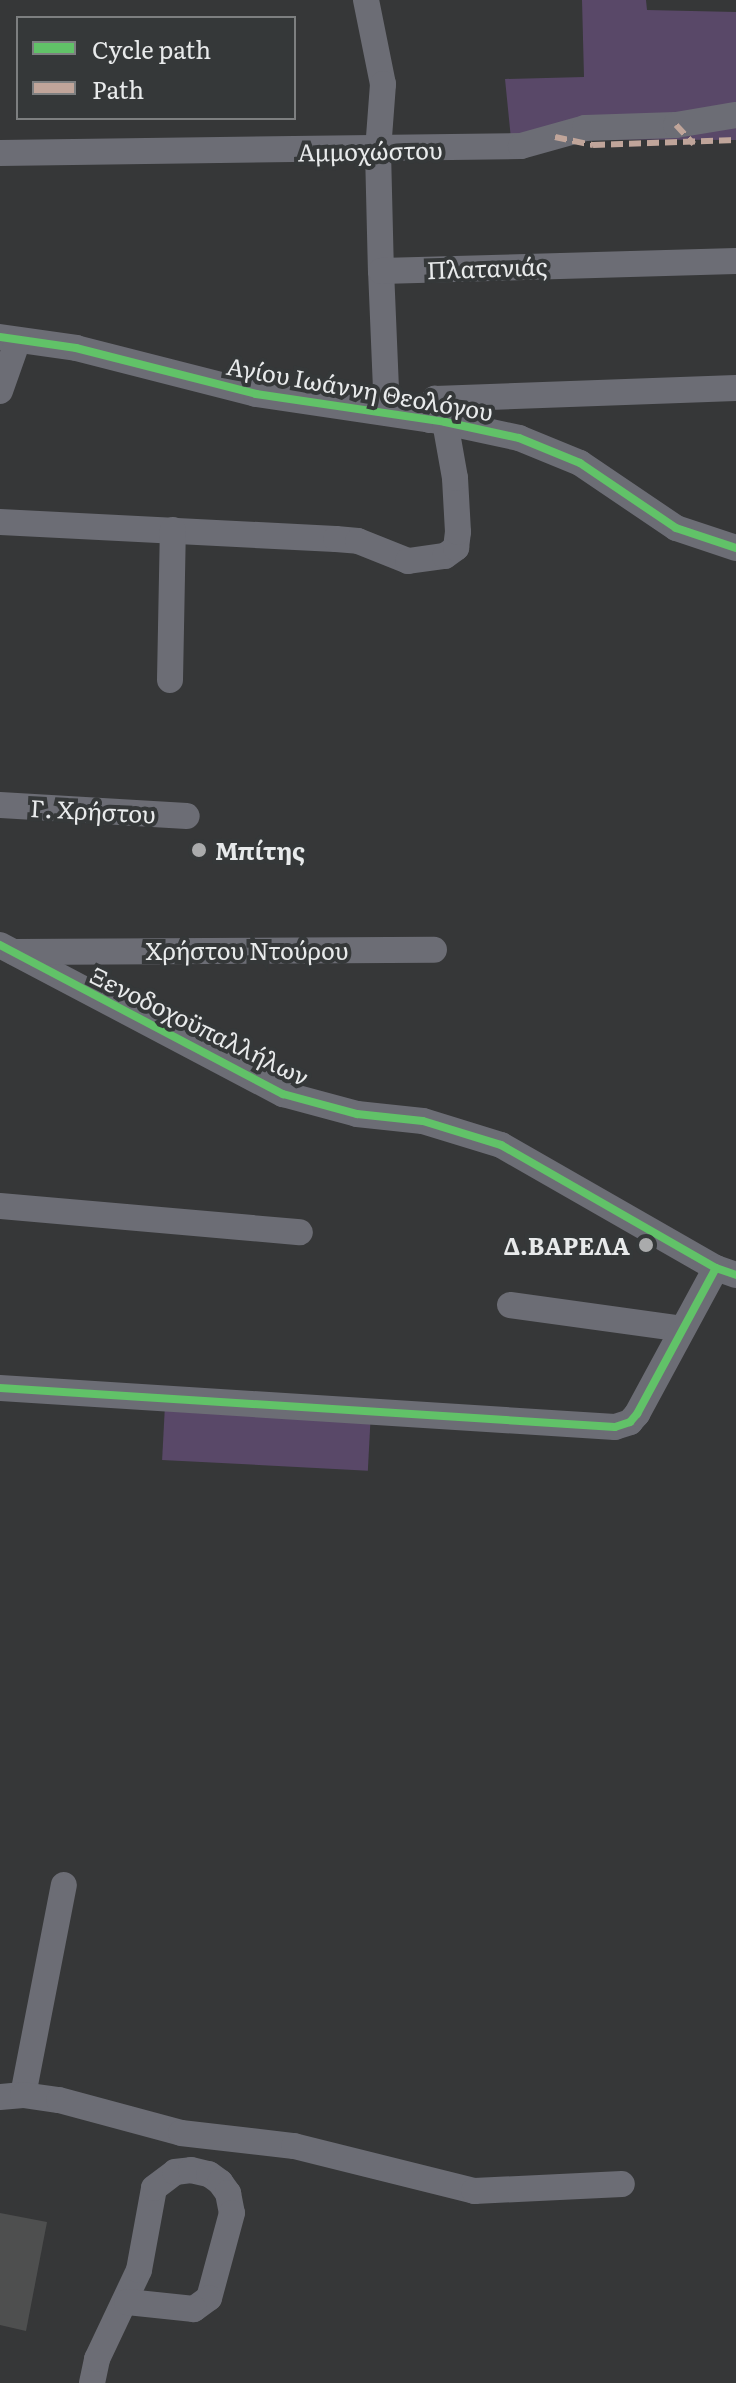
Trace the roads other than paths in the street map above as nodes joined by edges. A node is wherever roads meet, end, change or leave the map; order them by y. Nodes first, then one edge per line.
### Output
1 (366, 0) edge
2 (736, 114) edge
3 (378, 151) junction
4 (0, 153) edge
5 (736, 261) edge
6 (381, 271) junction
7 (9, 339) edge
8 (736, 388) edge
9 (0, 391) edge
10 (387, 413) junction
11 (438, 421) junction
12 (0, 522) edge
13 (173, 530) junction
14 (736, 548) edge
15 (170, 680) dead end
16 (0, 805) edge
17 (187, 816) dead end
18 (6, 948) edge
19 (434, 950) dead end
20 (0, 1206) edge
21 (300, 1232) dead end
22 (726, 1271) edge
23 (510, 1305) dead end
24 (682, 1329) junction
25 (0, 1388) edge
26 (64, 1885) dead end
27 (12, 2096) edge
28 (622, 2184) dead end
29 (127, 2302) junction
30 (92, 2383) edge

1 - 3 street
2 - 3 street, Αμμοχώστου
3 - 4 street, Αμμοχώστου
3 - 6 street
5 - 6 street, Πλατανιάς
6 - 10 street
7 - 9 street
7 - 10 street, Αγίου Ιωάννη Θεολόγου
8 - 11 street
10 - 11 street, Αγίου Ιωάννη Θεολόγου
11 - 13 street
11 - 14 street, Αγίου Ιωάννη Θεολόγου
12 - 13 street
13 - 15 street
16 - 17 street, Γ. Χρήστου
18 - 19 street, Χρήστου Ντούρου
18 - 22 street, Ξενοδοχοϋπαλλήλων
20 - 21 street
22 - 24 street
23 - 24 street
24 - 25 street
26 - 27 street
27 - 28 street
29 - 29 street
29 - 30 street

